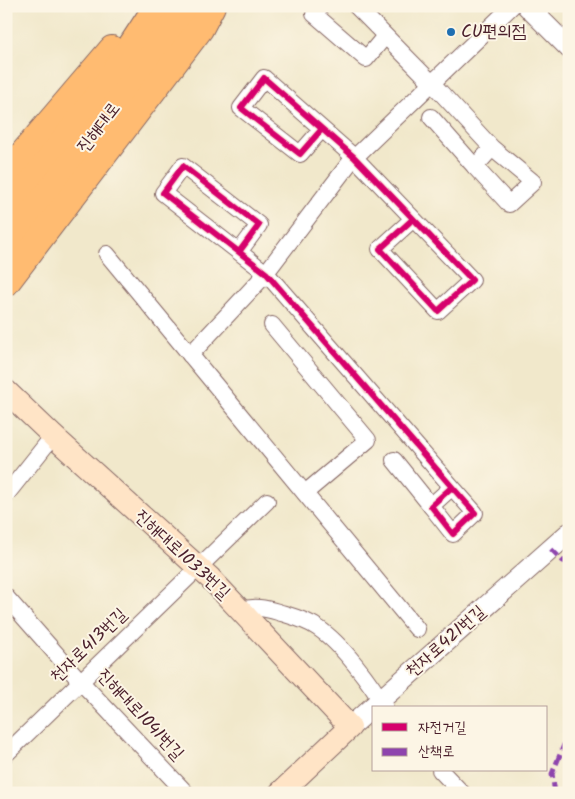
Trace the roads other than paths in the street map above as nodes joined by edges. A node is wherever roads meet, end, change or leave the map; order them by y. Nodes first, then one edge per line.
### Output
1 (148, 6) edge
2 (157, 6) edge
3 (188, 6) edge
4 (212, 6) edge
5 (321, 6) edge
6 (356, 6) edge
7 (512, 6) edge
8 (527, 6) edge
9 (385, 36) junction
10 (569, 48) edge
11 (432, 83) junction
12 (108, 100) junction
13 (431, 117) dead end
14 (322, 129) junction
15 (492, 148) junction
16 (354, 157) junction
17 (475, 167) junction
18 (6, 177) edge
19 (6, 216) edge
20 (413, 219) junction
21 (6, 247) edge
22 (239, 252) junction
23 (107, 254) dead end
24 (266, 273) junction
25 (6, 283) edge
26 (272, 325) dead end
27 (190, 355) junction
28 (6, 391) edge
29 (53, 436) junction
30 (394, 460) dead end
31 (452, 487) junction
32 (305, 493) junction
33 (6, 494) edge
34 (267, 501) dead end
35 (431, 506) junction
36 (569, 533) edge
37 (199, 568) junction
38 (6, 597) edge
39 (241, 610) junction
40 (417, 628) dead end
41 (81, 682) junction
42 (383, 704) edge
43 (372, 712) edge
44 (350, 727) junction
45 (6, 754) edge
46 (442, 772) edge
47 (186, 793) edge
48 (280, 793) edge
49 (462, 793) edge

1 - 18 highway
2 - 12 highway, 진해대로
3 - 12 highway, 진해대로
4 - 25 highway
5 - 9 street
6 - 9 street
7 - 11 street
8 - 10 street
9 - 11 street
11 - 15 street
11 - 16 street
12 - 19 highway, 진해대로
12 - 21 highway, 진해대로
13 - 17 street
14 - 14 street
14 - 16 street
15 - 17 street
15 - 17 street
16 - 20 street
16 - 24 street
20 - 20 street
22 - 22 street
22 - 24 street
23 - 27 street
24 - 27 street
24 - 31 street
26 - 32 street
27 - 32 street
28 - 29 main road, 진해대로1033번길
29 - 33 street
29 - 37 main road, 진해대로1033번길
30 - 35 street
31 - 35 street
31 - 35 street
32 - 40 street
34 - 37 street, 천자로413번길
36 - 42 street, 천자로421번길
37 - 39 main road, 진해대로1033번길
37 - 41 street, 천자로413번길
38 - 41 street, 진해대로1041번길
39 - 42 street
39 - 44 main road, 진해대로1033번길
41 - 45 street, 천자로413번길
41 - 47 street, 진해대로1041번길
43 - 44 street, 천자로421번길
44 - 48 main road, 천자로421번길
46 - 49 street

